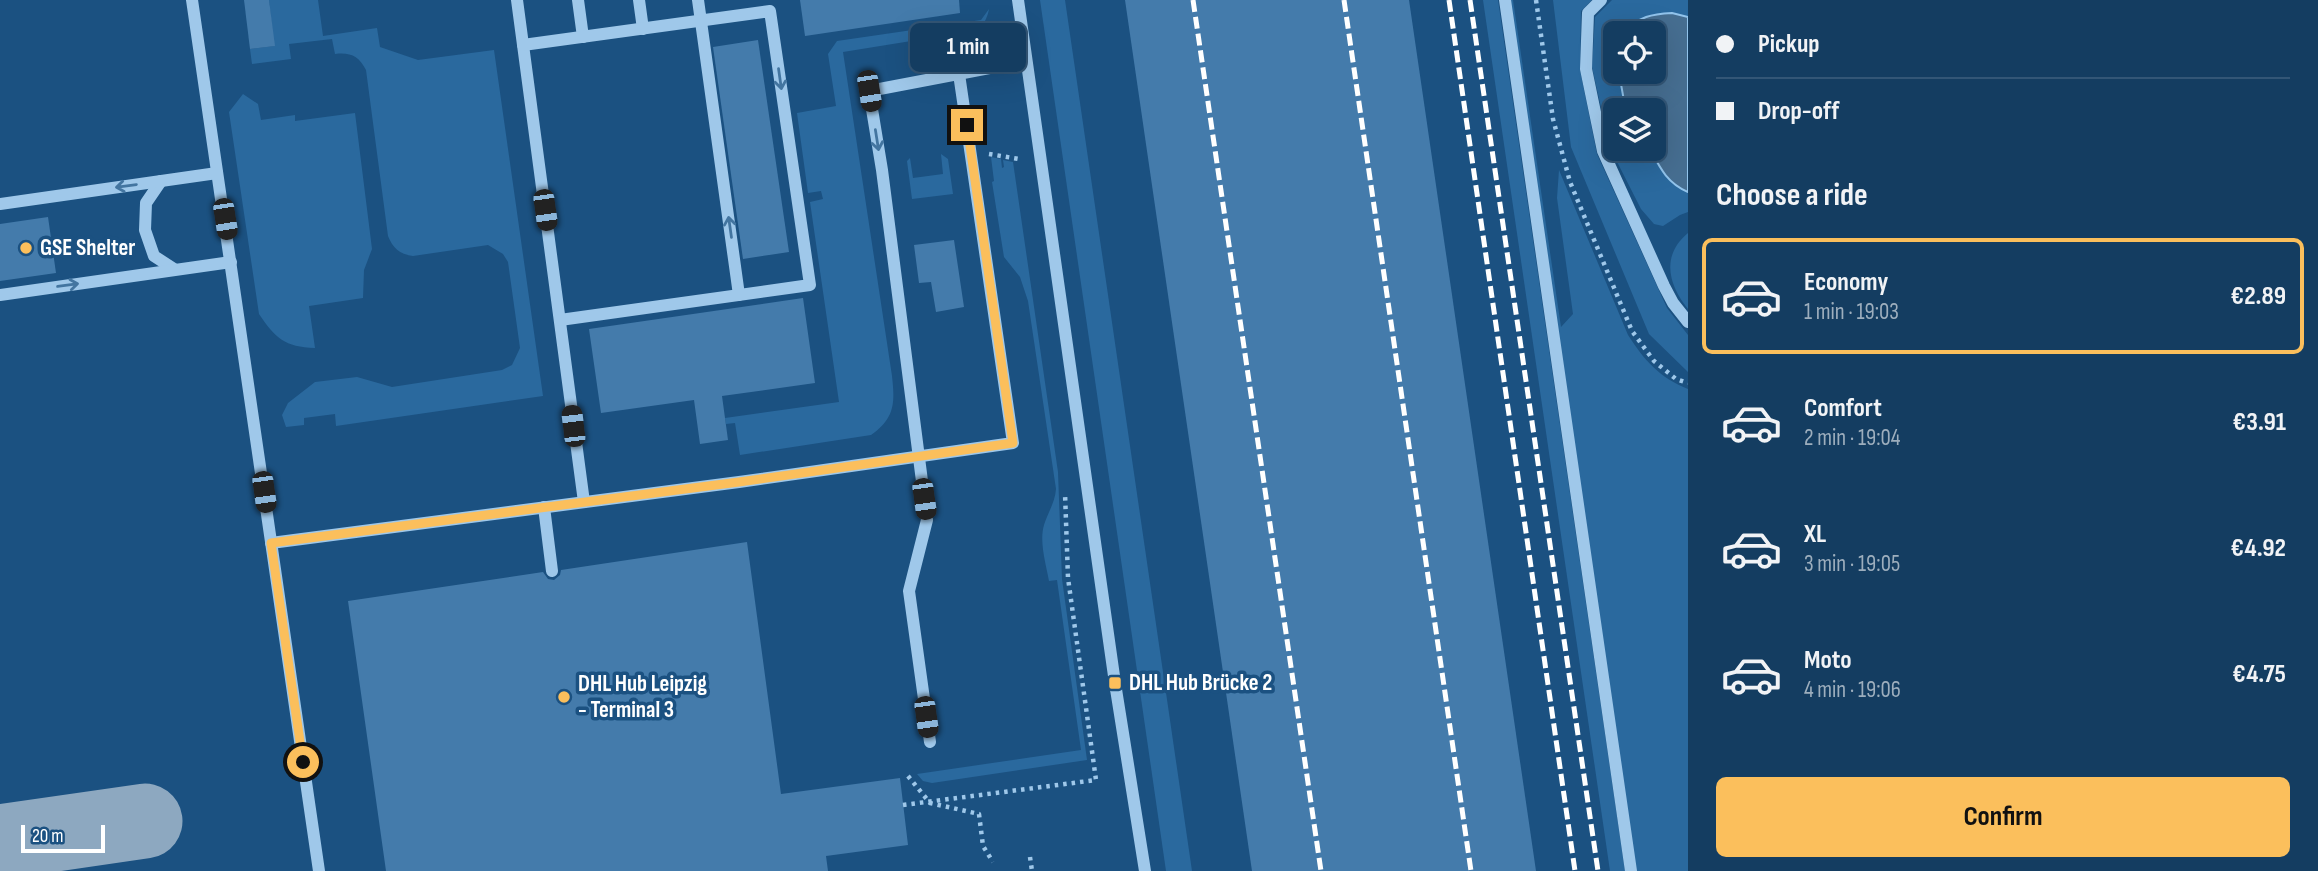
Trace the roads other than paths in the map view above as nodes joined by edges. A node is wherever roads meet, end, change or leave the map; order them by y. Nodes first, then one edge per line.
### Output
1 (192, 0) edge
2 (517, 0) edge
3 (578, 0) edge
4 (639, 0) edge
5 (698, 0) edge
6 (1017, 0) edge
7 (1504, 0) edge
8 (1601, 0) edge
9 (755, 6) edge
10 (701, 20) junction
11 (643, 29) junction
12 (583, 37) junction
13 (523, 45) junction
14 (1026, 61) junction
15 (959, 74) junction
16 (218, 173) junction
17 (161, 181) junction
18 (0, 204) edge
19 (231, 262) junction
20 (174, 270) junction
21 (0, 295) edge
22 (739, 295) junction
23 (559, 320) junction
24 (1688, 321) edge
25 (918, 456) junction
26 (584, 502) junction
27 (544, 507) junction
28 (271, 543) junction
29 (552, 571) dead end
30 (930, 742) dead end
31 (319, 871) edge
32 (1144, 871) edge
33 (1631, 871) edge

1 - 16 lane
2 - 13 lane
3 - 12 lane
4 - 11 lane
5 - 10 lane
6 - 14 lane
7 - 33 lane
8 - 24 lane
9 - 10 lane
9 -> 22 lane
10 - 11 lane
22 -> 10 lane
11 - 12 lane
12 - 13 lane
13 - 23 lane
14 - 15 lane
14 - 32 lane
15 -> 25 lane
15 - 25 lane
16 - 17 lane
16 - 19 lane
17 -> 18 lane
17 - 20 lane
19 - 20 lane
19 - 28 lane
21 -> 20 lane
22 - 23 lane
23 - 26 lane
25 - 26 lane
25 - 30 lane
26 - 27 lane
27 - 28 lane
27 - 29 lane
28 - 31 lane

